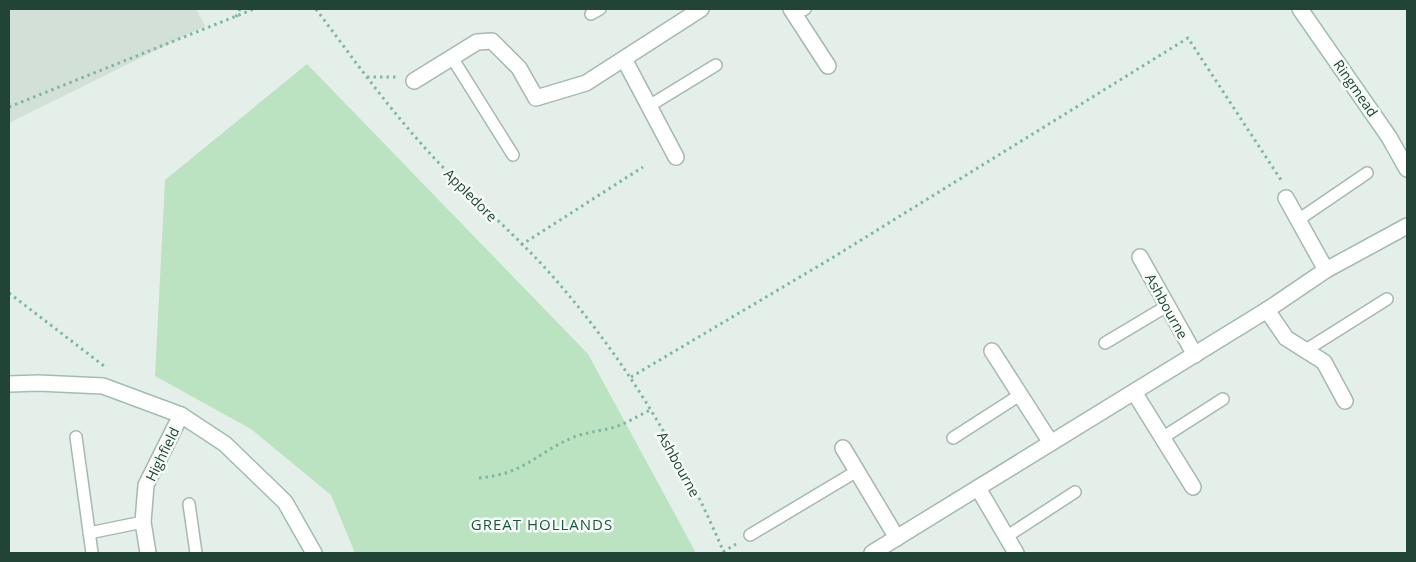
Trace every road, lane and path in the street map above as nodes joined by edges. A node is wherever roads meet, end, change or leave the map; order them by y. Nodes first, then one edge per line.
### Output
1 (240, 9) edge
2 (254, 9) edge
3 (316, 9) edge
4 (701, 9) edge
5 (1300, 9) edge
6 (797, 11) edge
7 (683, 13) edge
8 (234, 18) junction
9 (451, 56) junction
10 (624, 59) junction
11 (716, 65) dead end
12 (828, 66) dead end
13 (367, 77) junction
14 (414, 81) joint
15 (649, 106) junction
16 (9, 107) edge
17 (513, 155) dead end
18 (676, 157) dead end
19 (643, 166) dead end
20 (1407, 169) edge
21 (1367, 173) dead end
22 (1286, 198) joint
23 (1298, 220) junction
24 (1407, 226) edge
25 (521, 245) junction
26 (1140, 257) dead end
27 (1326, 270) junction
28 (9, 293) edge
29 (1387, 300) dead end
30 (1167, 306) junction
31 (1267, 310) junction
32 (1105, 344) dead end
33 (1306, 350) junction
34 (992, 352) dead end
35 (1195, 355) junction
36 (631, 377) junction
37 (9, 384) edge
38 (103, 386) junction
39 (1134, 392) junction
40 (1020, 395) junction
41 (1223, 399) dead end
42 (1345, 401) dead end
43 (650, 410) junction
44 (181, 415) junction
45 (76, 437) dead end
46 (953, 438) dead end
47 (1162, 438) junction
48 (1050, 444) junction
49 (843, 448) dead end
50 (857, 470) junction
51 (479, 478) dead end
52 (1193, 487) dead end
53 (978, 488) junction
54 (1075, 492) dead end
55 (189, 504) dead end
56 (144, 522) junction
57 (89, 533) junction
58 (750, 535) dead end
59 (1006, 537) junction
60 (897, 538) junction
61 (92, 553) edge
62 (148, 553) edge
63 (196, 553) edge
64 (314, 553) edge
65 (724, 553) edge
66 (872, 553) edge
67 (1016, 553) edge

1 - 8 path
2 - 8 path
3 - 13 path, Appledore
4 - 7 street
5 - 20 street, Ringmead
6 - 12 street
7 - 10 street
8 - 16 path
9 - 10 street
9 - 14 street
9 - 17 lane
10 - 15 street
11 - 15 lane
13 - 14 path
13 - 25 path, Appledore
15 - 18 street
19 - 25 path
21 - 23 lane
22 - 23 street
22 - 36 path
23 - 27 street
24 - 27 street, Ashbourne
25 - 36 path, Appledore
26 - 30 street, Ashbourne
27 - 31 street, Ashbourne
28 - 38 path
29 - 33 lane
30 - 32 lane
30 - 35 street, Ashbourne
31 - 33 street
31 - 35 street, Ashbourne
33 - 42 street
34 - 40 street
35 - 39 street, Ashbourne
36 - 43 path, Ashbourne
37 - 38 street
38 - 44 street
39 - 47 street
39 - 48 street, Ashbourne
40 - 46 lane
40 - 48 street
41 - 47 lane
43 - 51 path
43 - 65 path, Ashbourne
44 - 56 street, Highfield
44 - 64 street
45 - 57 lane
47 - 52 street
48 - 53 street, Ashbourne
49 - 50 street
50 - 58 lane
50 - 60 street
53 - 59 street
53 - 60 street, Ashbourne
54 - 59 lane
55 - 63 lane
56 - 57 lane
56 - 62 street, Highfield
57 - 61 lane
59 - 67 street
60 - 66 street, Ashbourne

